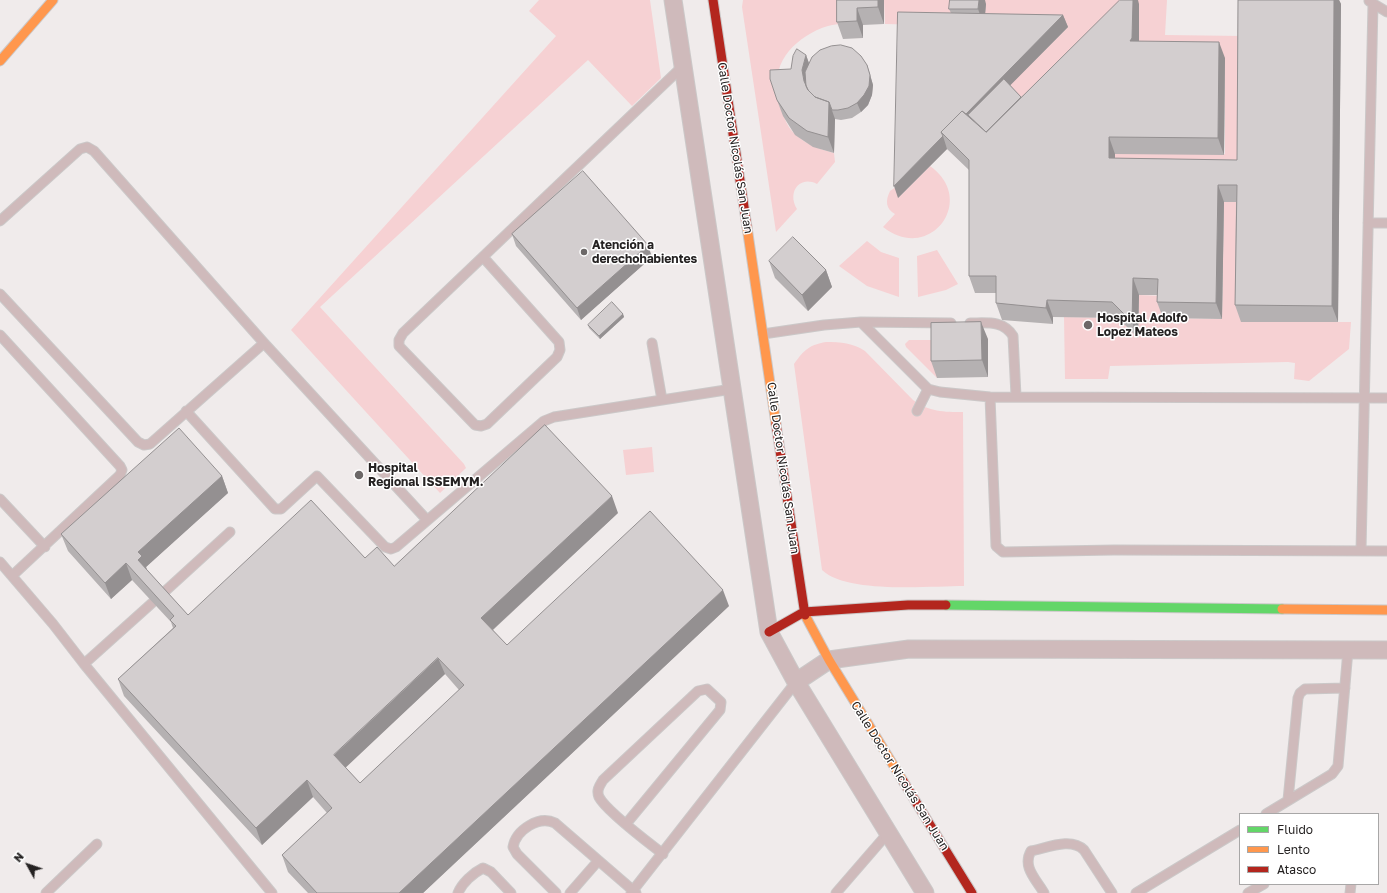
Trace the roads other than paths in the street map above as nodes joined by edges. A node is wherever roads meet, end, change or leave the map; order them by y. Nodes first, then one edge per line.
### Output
1 (53, 0) edge
2 (673, 0) edge
3 (713, 0) edge
4 (1370, 1) edge
5 (1387, 12) edge
6 (0, 61) edge
7 (683, 66) junction
8 (0, 221) edge
9 (1368, 223) junction
10 (1387, 223) edge
11 (483, 258) junction
12 (0, 294) edge
13 (861, 322) junction
14 (763, 334) junction
15 (0, 335) edge
16 (652, 342) dead end
17 (264, 343) junction
18 (732, 389) junction
19 (928, 389) junction
20 (1016, 396) junction
21 (990, 397) junction
22 (1365, 398) junction
23 (1387, 398) edge
24 (662, 400) junction
25 (186, 411) junction
26 (917, 411) dead end
27 (0, 499) edge
28 (427, 520) junction
29 (230, 532) dead end
30 (45, 547) junction
31 (1361, 551) junction
32 (1387, 551) edge
33 (0, 562) edge
34 (13, 575) junction
35 (161, 595) edge
36 (152, 603) edge
37 (1387, 610) edge
38 (804, 612) junction
39 (769, 632) junction
40 (1348, 650) junction
41 (1387, 650) edge
42 (829, 660) junction
43 (84, 664) junction
44 (796, 682) junction
45 (1345, 688) junction
46 (1288, 800) junction
47 (1268, 813) edge
48 (626, 824) junction
49 (1239, 831) edge
50 (888, 833) junction
51 (97, 844) dead end
52 (663, 854) junction
53 (598, 861) junction
54 (1262, 885) edge
55 (634, 892) edge
56 (46, 893) edge
57 (272, 893) edge
58 (458, 893) edge
59 (511, 893) edge
60 (556, 893) edge
61 (570, 893) edge
62 (836, 893) edge
63 (925, 893) edge
64 (972, 893) edge
65 (1044, 893) edge
66 (1112, 893) edge
67 (1136, 893) edge
68 (1248, 893) edge

1 - 6 street
2 - 7 street
3 - 14 street, Calle Doctor Nicolás San Juan
4 - 5 lane
4 - 9 lane
7 - 11 lane
7 - 18 street
8 - 17 lane
9 - 10 lane
9 - 22 lane
11 - 11 lane
12 - 25 lane
13 - 14 lane
13 - 19 lane
13 - 20 lane
14 - 38 street, Calle Doctor Nicolás San Juan
15 - 30 lane
16 - 24 lane
17 - 25 lane
17 - 28 lane
18 - 24 lane
18 - 39 street
19 - 21 lane
19 - 26 lane
20 - 21 lane
20 - 22 lane
21 - 31 lane
22 - 23 lane
22 - 31 lane
24 - 28 lane
25 - 28 lane
27 - 30 lane
29 - 35 lane
30 - 34 lane
31 - 32 lane
33 - 34 lane
34 - 43 lane
36 - 43 lane
37 - 38 street
38 - 39 street
38 - 42 street, Calle Doctor Nicolás San Juan
39 - 44 street
40 - 41 street
40 - 42 street
40 - 45 lane
42 - 44 street
42 - 64 street, Calle Doctor Nicolás San Juan
43 - 57 lane
44 - 50 street
44 - 52 lane
45 - 46 lane
45 - 46 lane
46 - 47 lane
48 - 48 lane
48 - 52 lane
49 - 67 lane
50 - 62 lane
50 - 63 street
51 - 56 lane
52 - 55 lane
53 - 55 lane
53 - 60 lane
53 - 61 lane
54 - 68 lane
58 - 59 lane
65 - 66 lane

